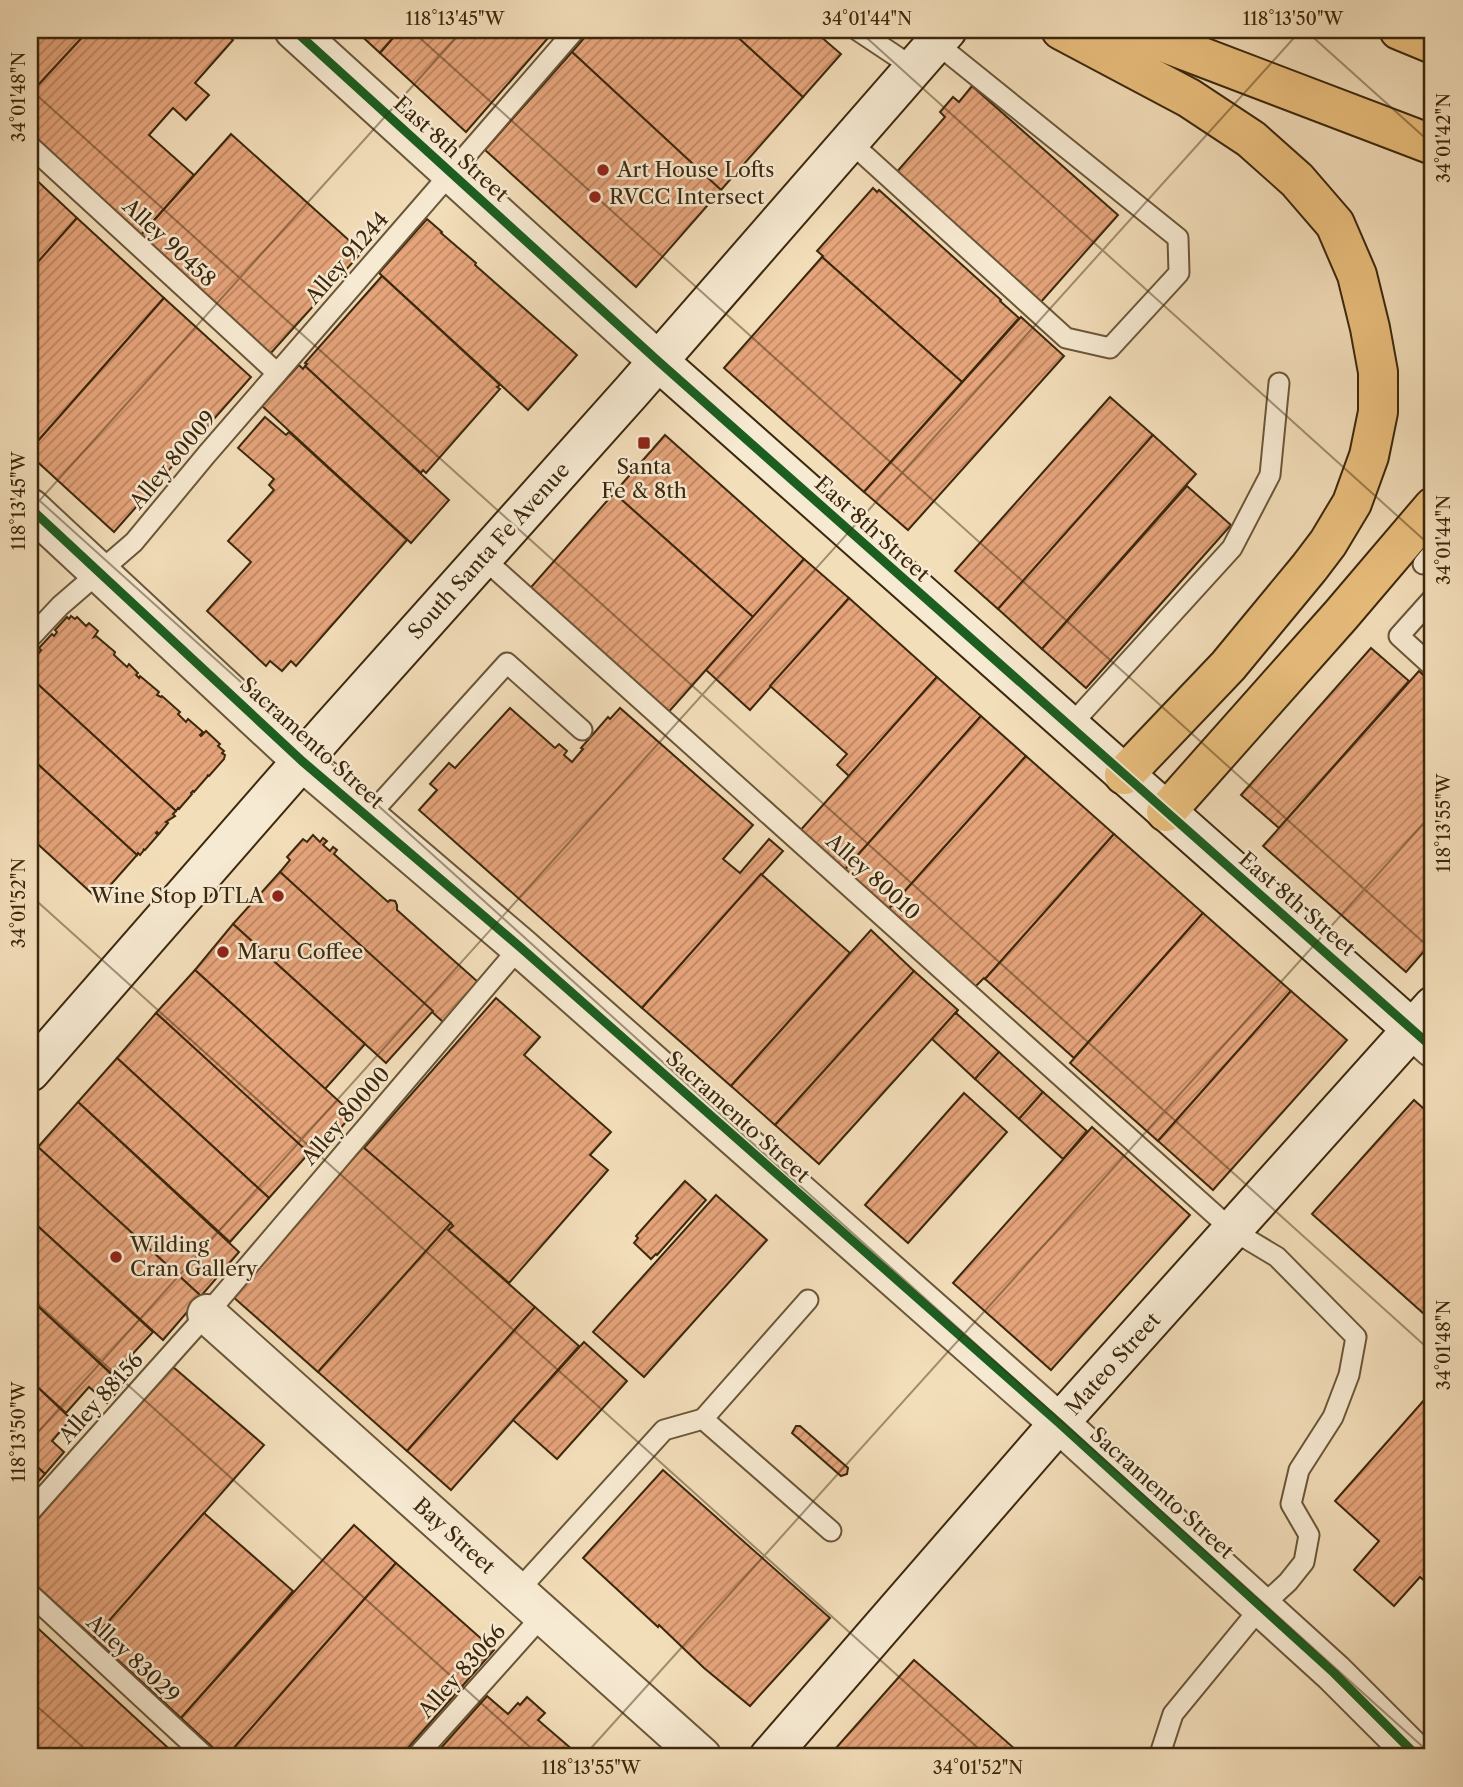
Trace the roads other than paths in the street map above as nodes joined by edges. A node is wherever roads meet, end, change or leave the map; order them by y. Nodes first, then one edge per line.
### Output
1 (294, 30) edge
2 (575, 30) edge
3 (857, 30) edge
4 (1061, 30) edge
5 (1131, 30) edge
6 (1399, 30) edge
7 (1433, 44) edge
8 (932, 47) edge
9 (849, 141) junction
10 (1433, 145) edge
11 (30, 146) edge
12 (451, 172) junction
13 (658, 361) junction
14 (277, 373) junction
15 (1279, 383) dead end
16 (30, 508) edge
17 (1433, 508) edge
18 (483, 558) junction
19 (100, 573) junction
20 (1433, 598) edge
21 (30, 638) edge
22 (1433, 667) edge
23 (1069, 727) junction
24 (582, 730) dead end
25 (302, 761) junction
26 (1124, 775) junction
27 (1166, 812) junction
28 (368, 817) junction
29 (520, 947) junction
30 (1426, 1028) edge
31 (30, 1072) edge
32 (1232, 1230) junction
33 (808, 1300) dead end
34 (207, 1314) junction
35 (703, 1419) junction
36 (1059, 1423) junction
37 (30, 1512) edge
38 (831, 1531) dead end
39 (30, 1594) edge
40 (530, 1604) junction
41 (1261, 1607) junction
42 (206, 1757) edge
43 (416, 1757) edge
44 (702, 1757) edge
45 (769, 1757) edge
46 (1159, 1757) edge
47 (1418, 1757) edge

1 - 12 street, East 8th Street
2 - 12 lane, Alley 91244
3 - 8 lane
4 - 26 highway
5 - 10 highway
6 - 7 highway
8 - 9 street, South Santa Fe Avenue
8 - 9 lane
9 - 13 street, South Santa Fe Avenue
11 - 14 lane, Alley 90458
12 - 13 street, East 8th Street
12 - 14 lane, Alley 91244
13 - 18 street, South Santa Fe Avenue
13 - 23 street, East 8th Street
14 - 19 lane, Alley 80009
15 - 23 lane
16 - 19 street, Sacramento Street
17 - 27 highway
18 - 25 street, South Santa Fe Avenue
18 - 32 lane, Alley 80010
19 - 21 lane, Alley 80009
19 - 25 street, Sacramento Street
20 - 22 lane
23 - 26 street, East 8th Street
24 - 28 lane
25 - 28 street, Sacramento Street
25 - 31 street, South Santa Fe Avenue
26 - 27 street, East 8th Street
27 - 30 street, East 8th Street
28 - 29 street, Sacramento Street
29 - 34 lane, Alley 80000
29 - 36 street, Sacramento Street
30 - 32 street, Mateo Street
32 - 36 street, Mateo Street
32 - 41 lane, Alley 80010
33 - 35 lane
34 - 37 lane, Alley 88156
34 - 40 street, Bay Street
35 - 38 lane
35 - 40 lane, Alley 83066
36 - 41 street, Sacramento Street
36 - 45 street, Mateo Street
39 - 42 lane, Alley 83029
40 - 43 lane, Alley 83066
40 - 44 street, Bay Street
41 - 46 lane
41 - 47 street, Sacramento Street

